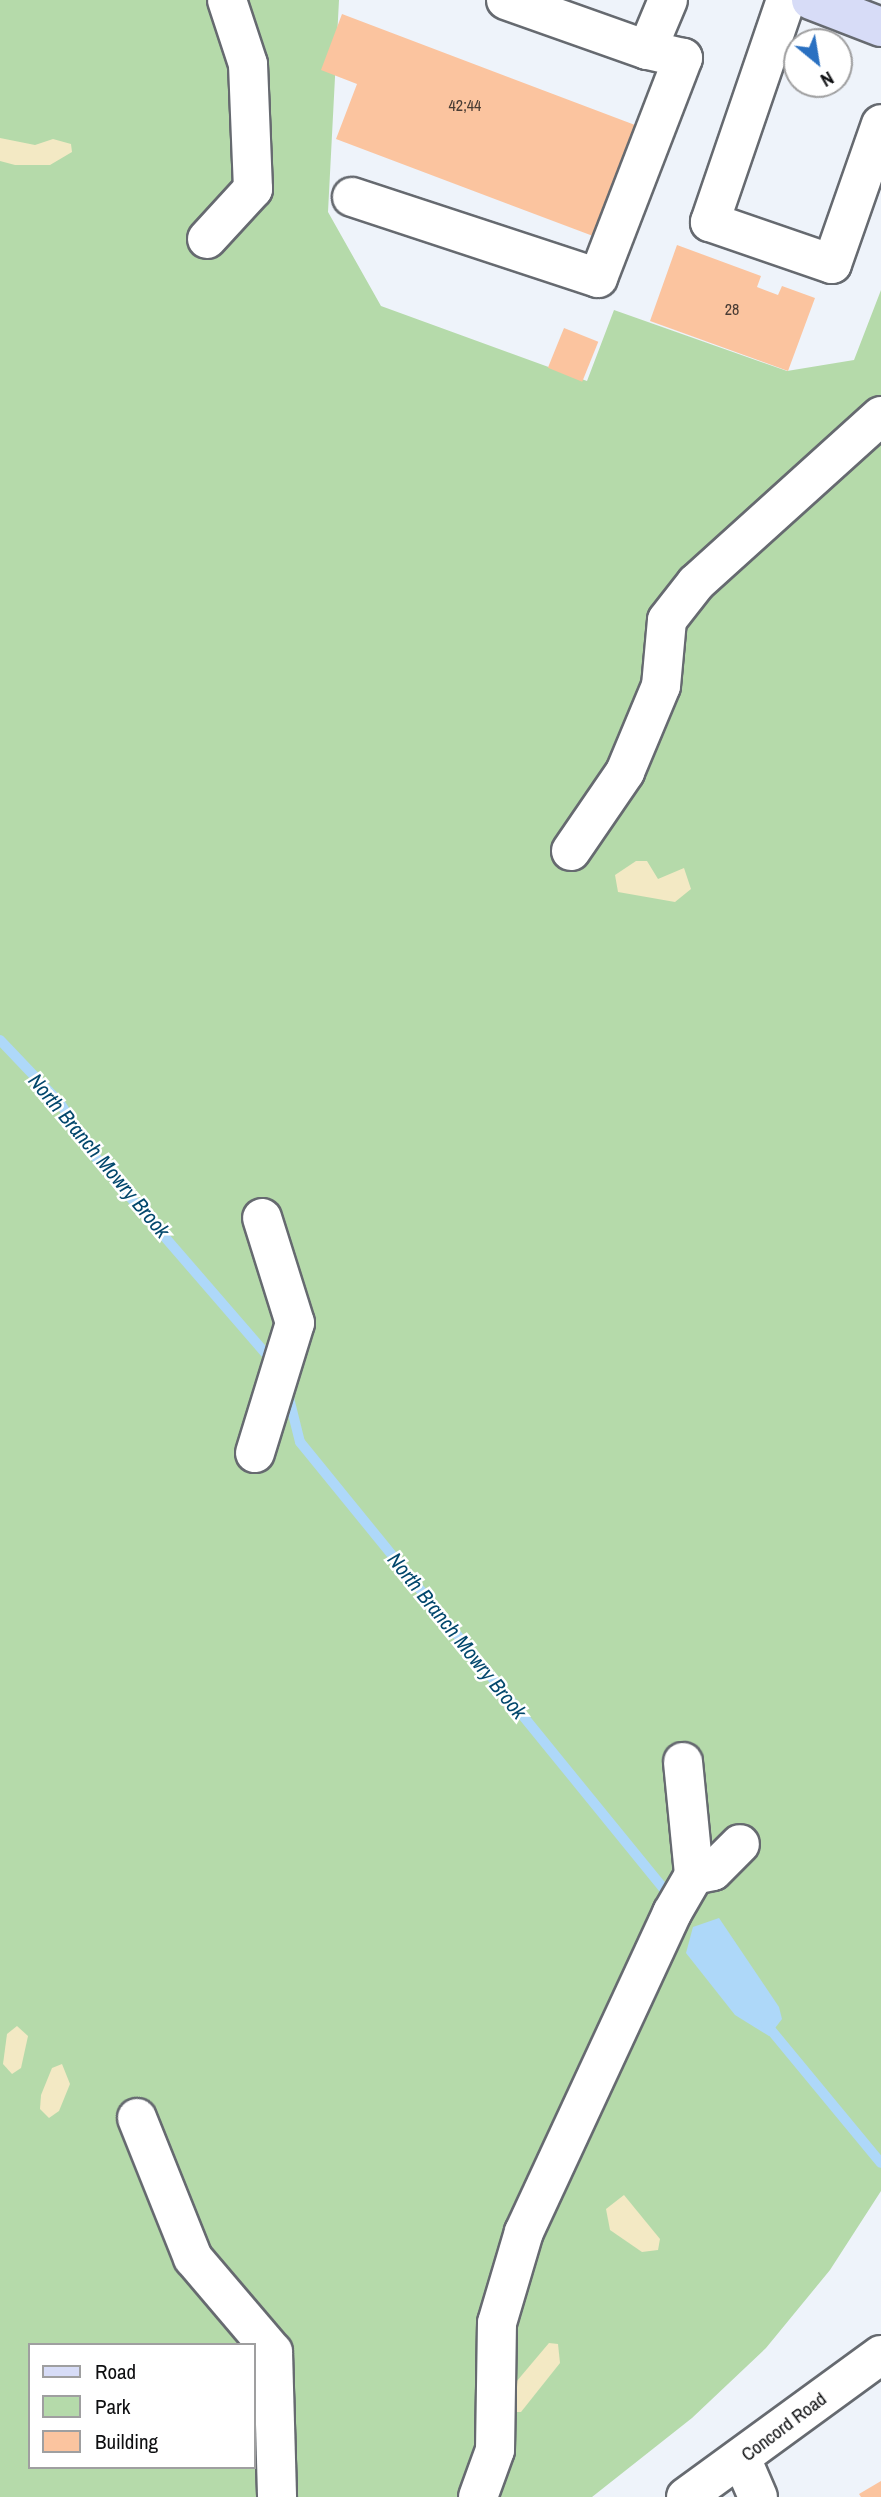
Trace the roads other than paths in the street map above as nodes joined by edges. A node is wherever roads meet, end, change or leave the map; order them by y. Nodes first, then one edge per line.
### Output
1 (227, 0) edge
2 (506, 0) edge
3 (668, 0) edge
4 (786, 0) edge
5 (834, 4) edge
6 (881, 27) edge
7 (647, 50) junction
8 (881, 124) edge
9 (352, 197) dead end
10 (207, 239) dead end
11 (881, 416) edge
12 (571, 851) dead end
13 (262, 1218) dead end
14 (255, 1454) dead end
15 (683, 1762) dead end
16 (740, 1844) dead end
17 (685, 1891) junction
18 (137, 2118) dead end
19 (881, 2355) edge
20 (742, 2460) junction
21 (277, 2497) edge
22 (478, 2497) edge
23 (686, 2497) edge
24 (758, 2497) edge

1 - 10 street
2 - 7 street
3 - 7 street
4 - 8 street
5 - 6 main road
7 - 9 street
11 - 12 street
13 - 14 street
15 - 17 street
16 - 17 street
17 - 22 street
18 - 21 street
19 - 20 street, Concord Road
20 - 23 street, Concord Road
20 - 24 street

